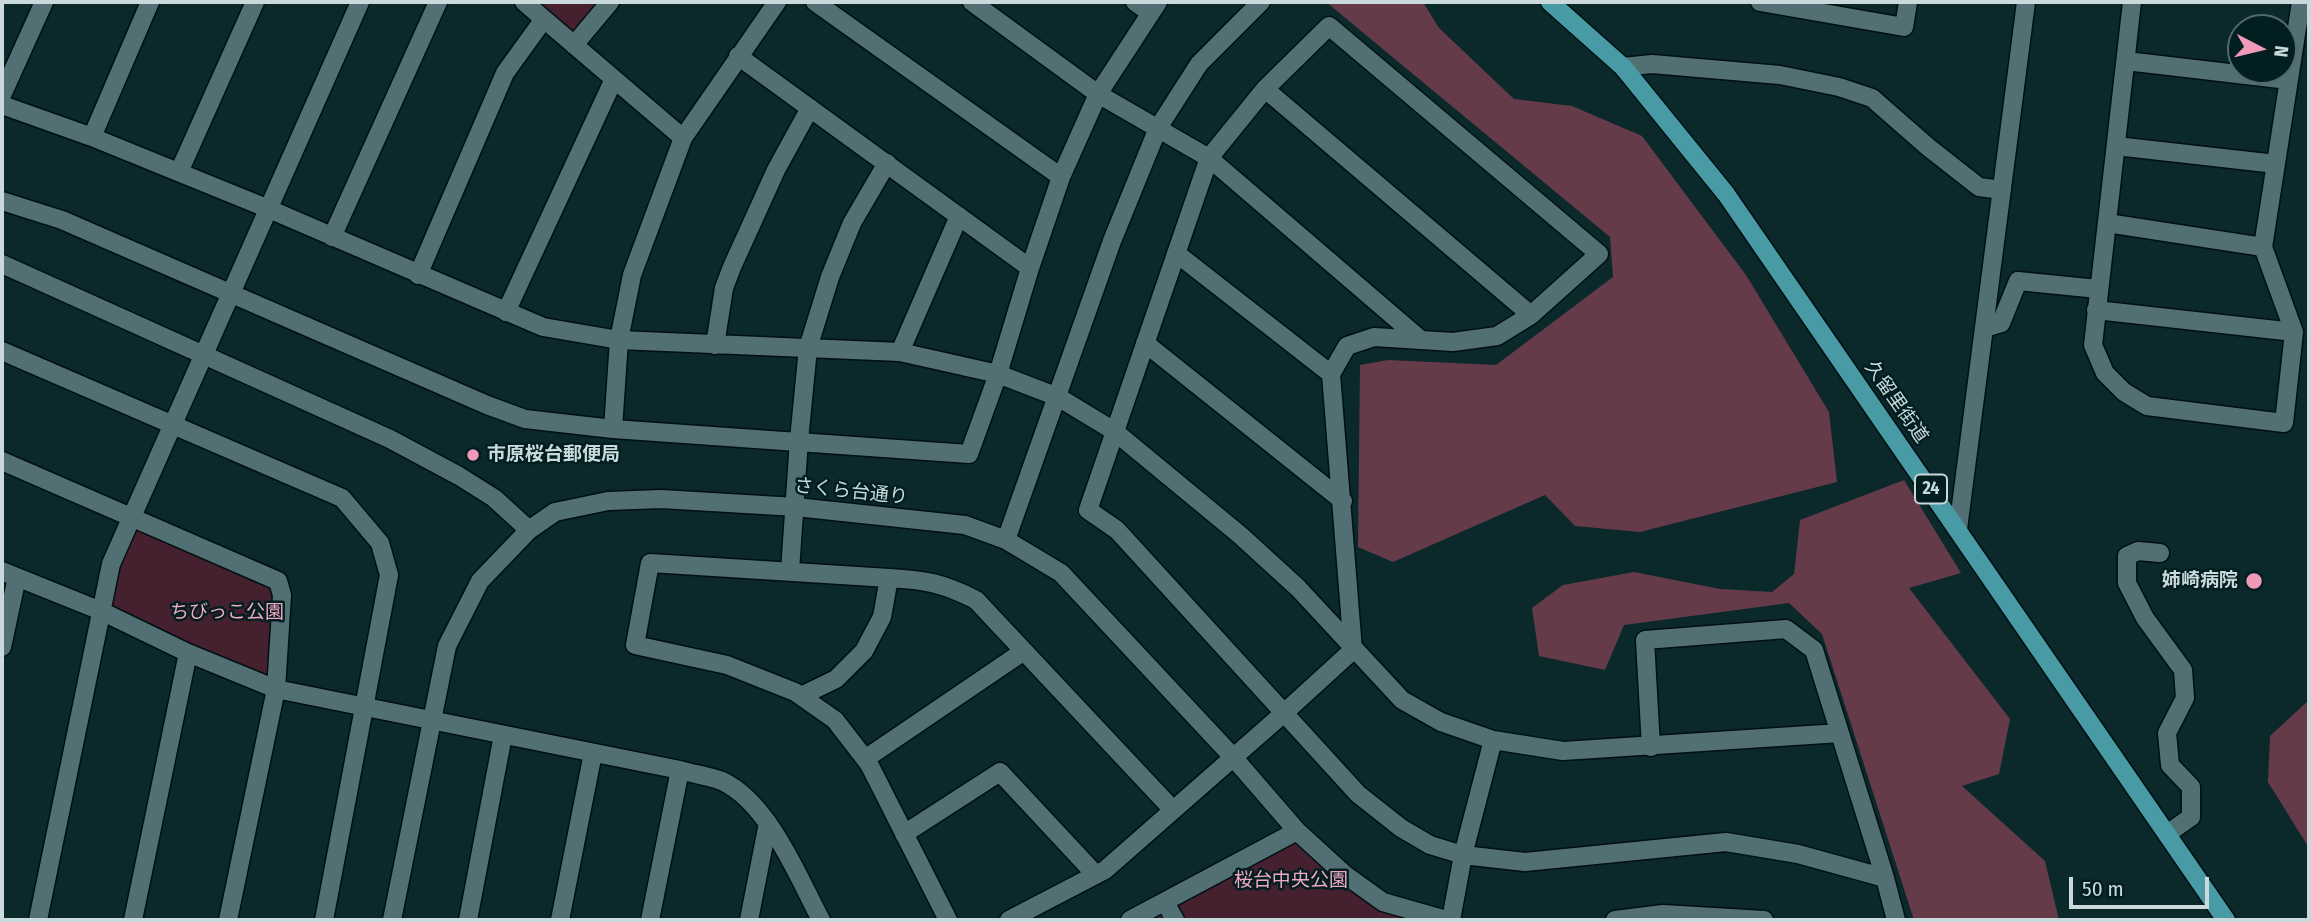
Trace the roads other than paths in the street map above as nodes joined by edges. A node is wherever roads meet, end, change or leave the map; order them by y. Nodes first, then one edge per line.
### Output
1 (44, 2) edge
2 (150, 2) edge
3 (255, 2) edge
4 (360, 2) edge
5 (438, 2) edge
6 (524, 2) edge
7 (610, 2) edge
8 (777, 2) edge
9 (816, 2) edge
10 (972, 2) edge
11 (1135, 2) edge
12 (1261, 2) edge
13 (1550, 2) edge
14 (1760, 2) edge
15 (1908, 2) edge
16 (2026, 2) edge
17 (2132, 2) edge
18 (2301, 2) edge
19 (1155, 7) edge
20 (544, 19) junction
21 (2297, 28) edge
22 (574, 45) junction
23 (738, 56) junction
24 (2126, 61) junction
25 (1623, 67) junction
26 (2227, 73) edge
27 (614, 79) junction
28 (2288, 84) edge
29 (1265, 89) junction
30 (1098, 94) junction
31 (2, 95) edge
32 (2, 105) edge
33 (810, 108) junction
34 (1158, 128) junction
35 (92, 137) junction
36 (683, 138) junction
37 (2116, 146) junction
38 (1209, 158) junction
39 (887, 163) junction
40 (2276, 164) junction
41 (179, 172) junction
42 (1061, 177) junction
43 (2002, 190) junction
44 (2, 201) edge
45 (269, 209) junction
46 (959, 216) junction
47 (2107, 223) junction
48 (332, 237) junction
49 (2263, 247) junction
50 (1176, 253) junction
51 (2, 264) edge
52 (1030, 268) junction
53 (418, 275) junction
54 (2098, 289) junction
55 (231, 293) junction
56 (2096, 310) junction
57 (506, 312) junction
58 (1531, 315) junction
59 (1984, 328) junction
60 (2294, 332) junction
61 (618, 340) junction
62 (1422, 340) junction
63 (1145, 343) junction
64 (715, 345) junction
65 (808, 348) junction
66 (2, 351) edge
67 (900, 352) junction
68 (202, 354) junction
69 (998, 374) junction
70 (1331, 374) junction
71 (1058, 397) junction
72 (171, 425) junction
73 (613, 429) junction
74 (1114, 431) junction
75 (799, 440) junction
76 (2, 461) edge
77 (1343, 501) junction
78 (796, 507) junction
79 (130, 516) junction
80 (1958, 529) junction
81 (529, 530) junction
82 (1006, 541) junction
83 (2160, 553) dead end
84 (790, 571) junction
85 (9, 574) edge
86 (889, 578) junction
87 (101, 611) junction
88 (2, 647) edge
89 (1353, 650) junction
90 (1024, 651) junction
91 (188, 653) junction
92 (276, 690) junction
93 (801, 696) junction
94 (364, 707) junction
95 (1284, 713) junction
96 (432, 721) junction
97 (1840, 733) junction
98 (503, 735) junction
99 (1493, 740) junction
100 (1651, 747) junction
101 (593, 753) junction
102 (1233, 757) junction
103 (864, 759) junction
104 (680, 770) junction
105 (1173, 810) junction
106 (768, 823) junction
107 (1297, 831) junction
108 (904, 834) junction
109 (2167, 834) junction
110 (1463, 855) junction
111 (1097, 875) junction
112 (1885, 878) junction
113 (1165, 902) junction
114 (38, 920) edge
115 (134, 920) edge
116 (228, 920) edge
117 (324, 920) edge
118 (392, 920) edge
119 (468, 920) edge
120 (561, 920) edge
121 (650, 920) edge
122 (749, 920) edge
123 (821, 920) edge
124 (948, 920) edge
125 (1009, 920) edge
126 (1130, 920) edge
127 (1175, 920) edge
128 (1448, 920) edge
129 (1615, 920) edge
130 (1764, 920) edge
131 (1896, 920) edge
132 (2226, 920) edge

1 - 31 street
2 - 35 street
3 - 41 street
4 - 45 street
5 - 48 street
6 - 20 street
7 - 22 street
8 - 23 street
9 - 42 street
10 - 30 street
11 - 19 street
12 - 34 street
13 - 25 main road, 久留里街道 / 24
14 - 15 street
16 - 43 street
17 - 24 street
18 - 21 street
19 - 30 street
20 - 22 street
20 - 53 street
22 - 27 street
23 - 33 street
23 - 36 street
24 - 26 street
24 - 37 street
25 - 43 street
25 - 80 main road, 久留里街道 / 24
27 - 36 street
27 - 57 street
28 - 40 street
29 - 38 street
29 - 58 street
29 - 58 street
30 - 34 street
30 - 42 street
32 - 35 street
33 - 39 street
33 - 64 street
34 - 38 street
34 - 71 street
35 - 41 street
36 - 61 street
37 - 40 street
37 - 47 street
38 - 50 street
38 - 62 street
39 - 46 street
39 - 65 street
40 - 49 street
41 - 45 street
42 - 52 street
43 - 59 street
44 - 55 street
45 - 48 street
45 - 55 street
46 - 52 street
46 - 67 street
47 - 49 street
47 - 54 street
48 - 53 street
49 - 60 street
50 - 63 street
50 - 70 street
51 - 68 street
52 - 69 street
53 - 57 street
54 - 56 street
54 - 59 street
55 - 68 street
55 - 73 street
56 - 60 street
56 - 60 street
57 - 61 street
58 - 62 street
59 - 80 street
61 - 64 street
61 - 73 street
62 - 70 street
63 - 74 street
63 - 77 street
64 - 65 street
65 - 67 street
65 - 75 street
66 - 72 street
67 - 69 street
68 - 72 street
68 - 81 street
69 - 71 street
69 - 75 street
70 - 77 street
71 - 74 street
71 - 82 street
72 - 79 street
72 - 94 street
73 - 75 street
74 - 89 street
74 - 95 street
75 - 78 street
76 - 79 street
77 - 89 street
78 - 81 street, さくら台通り
78 - 82 street, さくら台通り
78 - 84 street
79 - 87 street
79 - 92 street
80 - 109 main road, 久留里街道 / 24
81 - 96 street, さくら台通り
82 - 102 street, さくら台通り
83 - 109 street
84 - 86 street
84 - 93 street
85 - 87 street
85 - 88 street
86 - 90 street
86 - 93 street
87 - 91 street
87 - 114 street
89 - 95 street
89 - 99 street
90 - 103 street
90 - 105 street
91 - 92 street
91 - 115 street
92 - 94 street
92 - 116 street
93 - 103 street
94 - 96 street
94 - 117 street
95 - 102 street
95 - 110 street
96 - 98 street
96 - 118 street, さくら台通り
97 - 100 street
97 - 100 street
97 - 112 street
98 - 101 street
98 - 119 street
99 - 100 street
99 - 110 street
101 - 104 street
101 - 120 street
102 - 105 street
102 - 107 street, さくら台通り
103 - 108 street
104 - 106 street
104 - 121 street
105 - 111 street
106 - 122 street
106 - 123 street
107 - 113 street
107 - 128 street, さくら台通り
108 - 111 street
108 - 124 street
109 - 132 main road, 久留里街道 / 24
110 - 112 street
110 - 128 street
111 - 125 street
112 - 131 street
113 - 126 street
113 - 127 street
129 - 130 street

